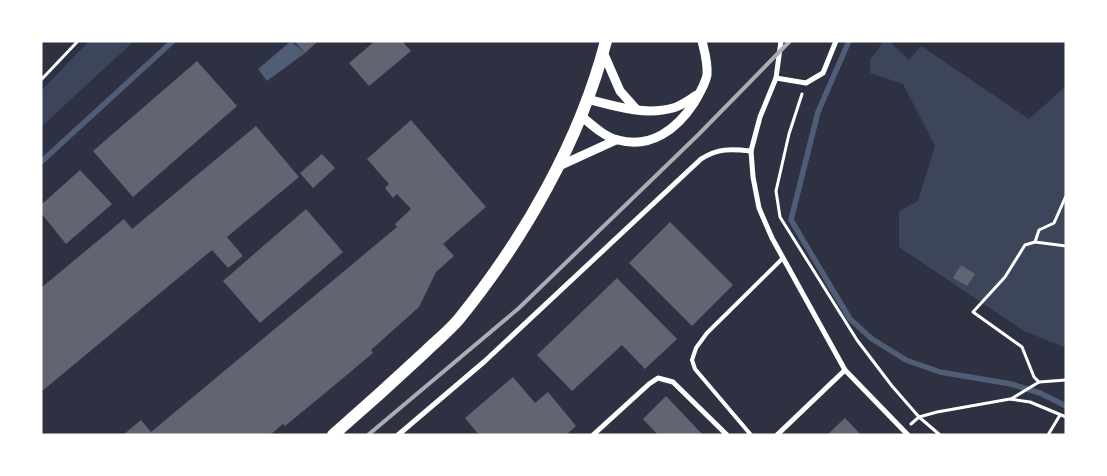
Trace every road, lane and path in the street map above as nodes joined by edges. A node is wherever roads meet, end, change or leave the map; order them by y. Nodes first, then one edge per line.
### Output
1 (78, 41) edge
2 (702, 41) edge
3 (781, 41) edge
4 (836, 41) edge
5 (604, 47) edge
6 (776, 78) junction
7 (41, 80) edge
8 (806, 83) junction
9 (700, 93) junction
10 (587, 99) junction
11 (636, 110) junction
12 (580, 115) junction
13 (616, 140) junction
14 (751, 151) junction
15 (557, 167) junction
16 (1066, 196) edge
17 (1035, 242) junction
18 (1066, 246) edge
19 (783, 258) junction
20 (845, 370) junction
21 (1066, 380) edge
22 (1039, 382) junction
23 (1010, 399) junction
24 (1060, 415) junction
25 (919, 417) junction
26 (1066, 417) edge
27 (333, 435) edge
28 (398, 435) edge
29 (593, 435) edge
30 (727, 435) edge
31 (751, 435) edge
32 (778, 435) edge
33 (908, 435) edge
34 (940, 435) edge
35 (1048, 435) edge

1 - 7 path
2 - 9 street
3 - 6 street
4 - 8 street
5 - 10 main road
5 - 11 street
6 - 8 street
6 - 14 street
8 - 25 path
9 - 11 street
9 - 13 street
10 - 11 street
10 - 12 main road
12 - 13 street
12 - 15 main road
13 - 15 street
14 - 19 street
14 - 28 street
15 - 27 main road
16 - 17 path
17 - 18 path
17 - 22 path
19 - 20 street
19 - 31 lane
20 - 32 street
20 - 33 street
21 - 22 path
22 - 23 path
23 - 24 path
23 - 25 path
24 - 26 path
24 - 35 path
25 - 34 path
29 - 30 street

